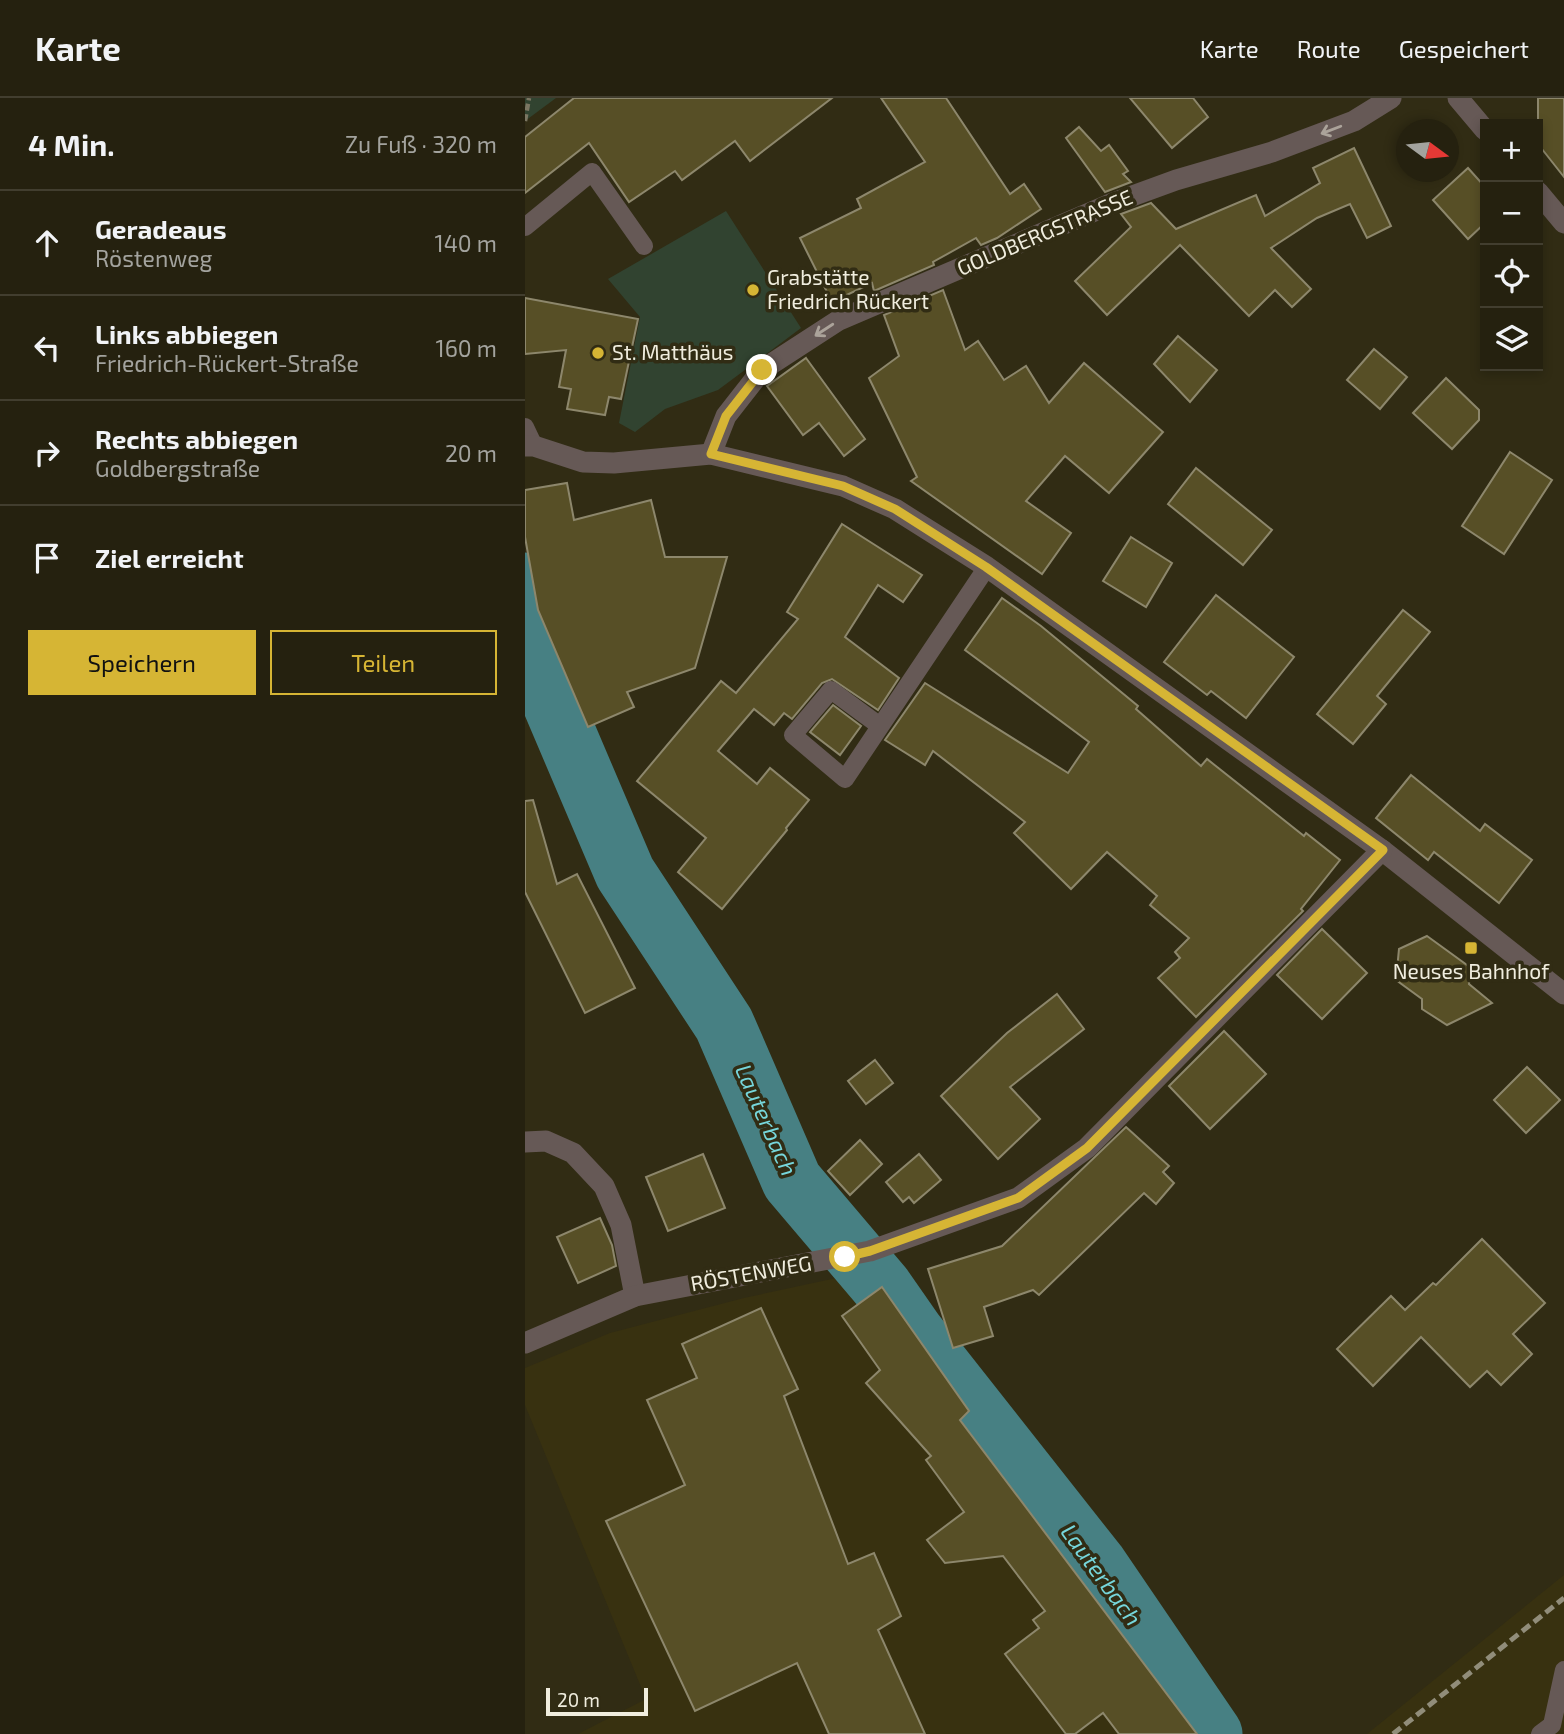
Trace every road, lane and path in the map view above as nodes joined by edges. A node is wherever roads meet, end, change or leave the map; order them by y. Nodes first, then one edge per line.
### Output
1 (529, 98) edge
2 (1391, 98) edge
3 (1458, 98) edge
4 (525, 121) edge
5 (1480, 124) edge
6 (1543, 198) edge
7 (1564, 223) edge
8 (525, 227) edge
9 (644, 246) dead end
10 (528, 440) edge
11 (711, 454) junction
12 (986, 567) junction
13 (880, 726) junction
14 (1383, 850) junction
15 (1564, 994) edge
16 (525, 1142) edge
17 (635, 1296) junction
18 (525, 1343) edge
19 (1564, 1670) edge
20 (1540, 1734) edge

1 - 4 path
2 -> 11 street, GOLDBERGSTRASSE
3 - 5 street
6 - 7 street
8 - 9 lane
10 - 11 street
11 - 12 street
12 - 13 lane
12 - 14 street
13 - 13 lane
14 - 15 street
14 - 17 street, RÖSTENWEG
16 - 17 street
17 - 18 street, RÖSTENWEG
19 - 20 lane

